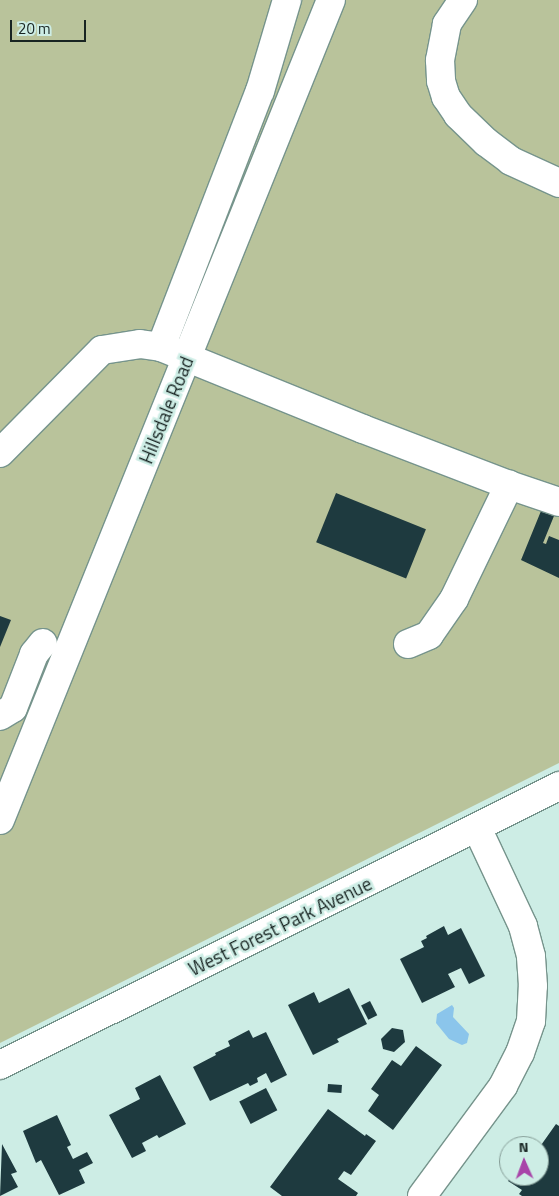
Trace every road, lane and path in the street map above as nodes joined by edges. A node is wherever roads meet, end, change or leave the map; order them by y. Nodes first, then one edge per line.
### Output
1 (287, 0) edge
2 (331, 0) edge
3 (463, 0) edge
4 (559, 183) edge
5 (162, 347) junction
6 (187, 357) junction
7 (0, 454) edge
8 (509, 485) junction
9 (559, 502) edge
10 (43, 643) dead end
11 (408, 644) dead end
12 (0, 716) edge
13 (559, 786) edge
14 (0, 820) edge
15 (476, 828) junction
16 (0, 1065) edge
17 (422, 1196) edge

1 - 5 main road
2 - 6 main road, Hillsdale Road
3 - 4 main road
5 - 6 main road
5 - 7 main road
6 - 8 main road
6 - 14 main road, Hillsdale Road
8 - 9 main road
8 - 11 main road
10 - 12 main road
13 - 15 main road, West Forest Park Avenue
15 - 16 main road, West Forest Park Avenue
15 - 17 main road

